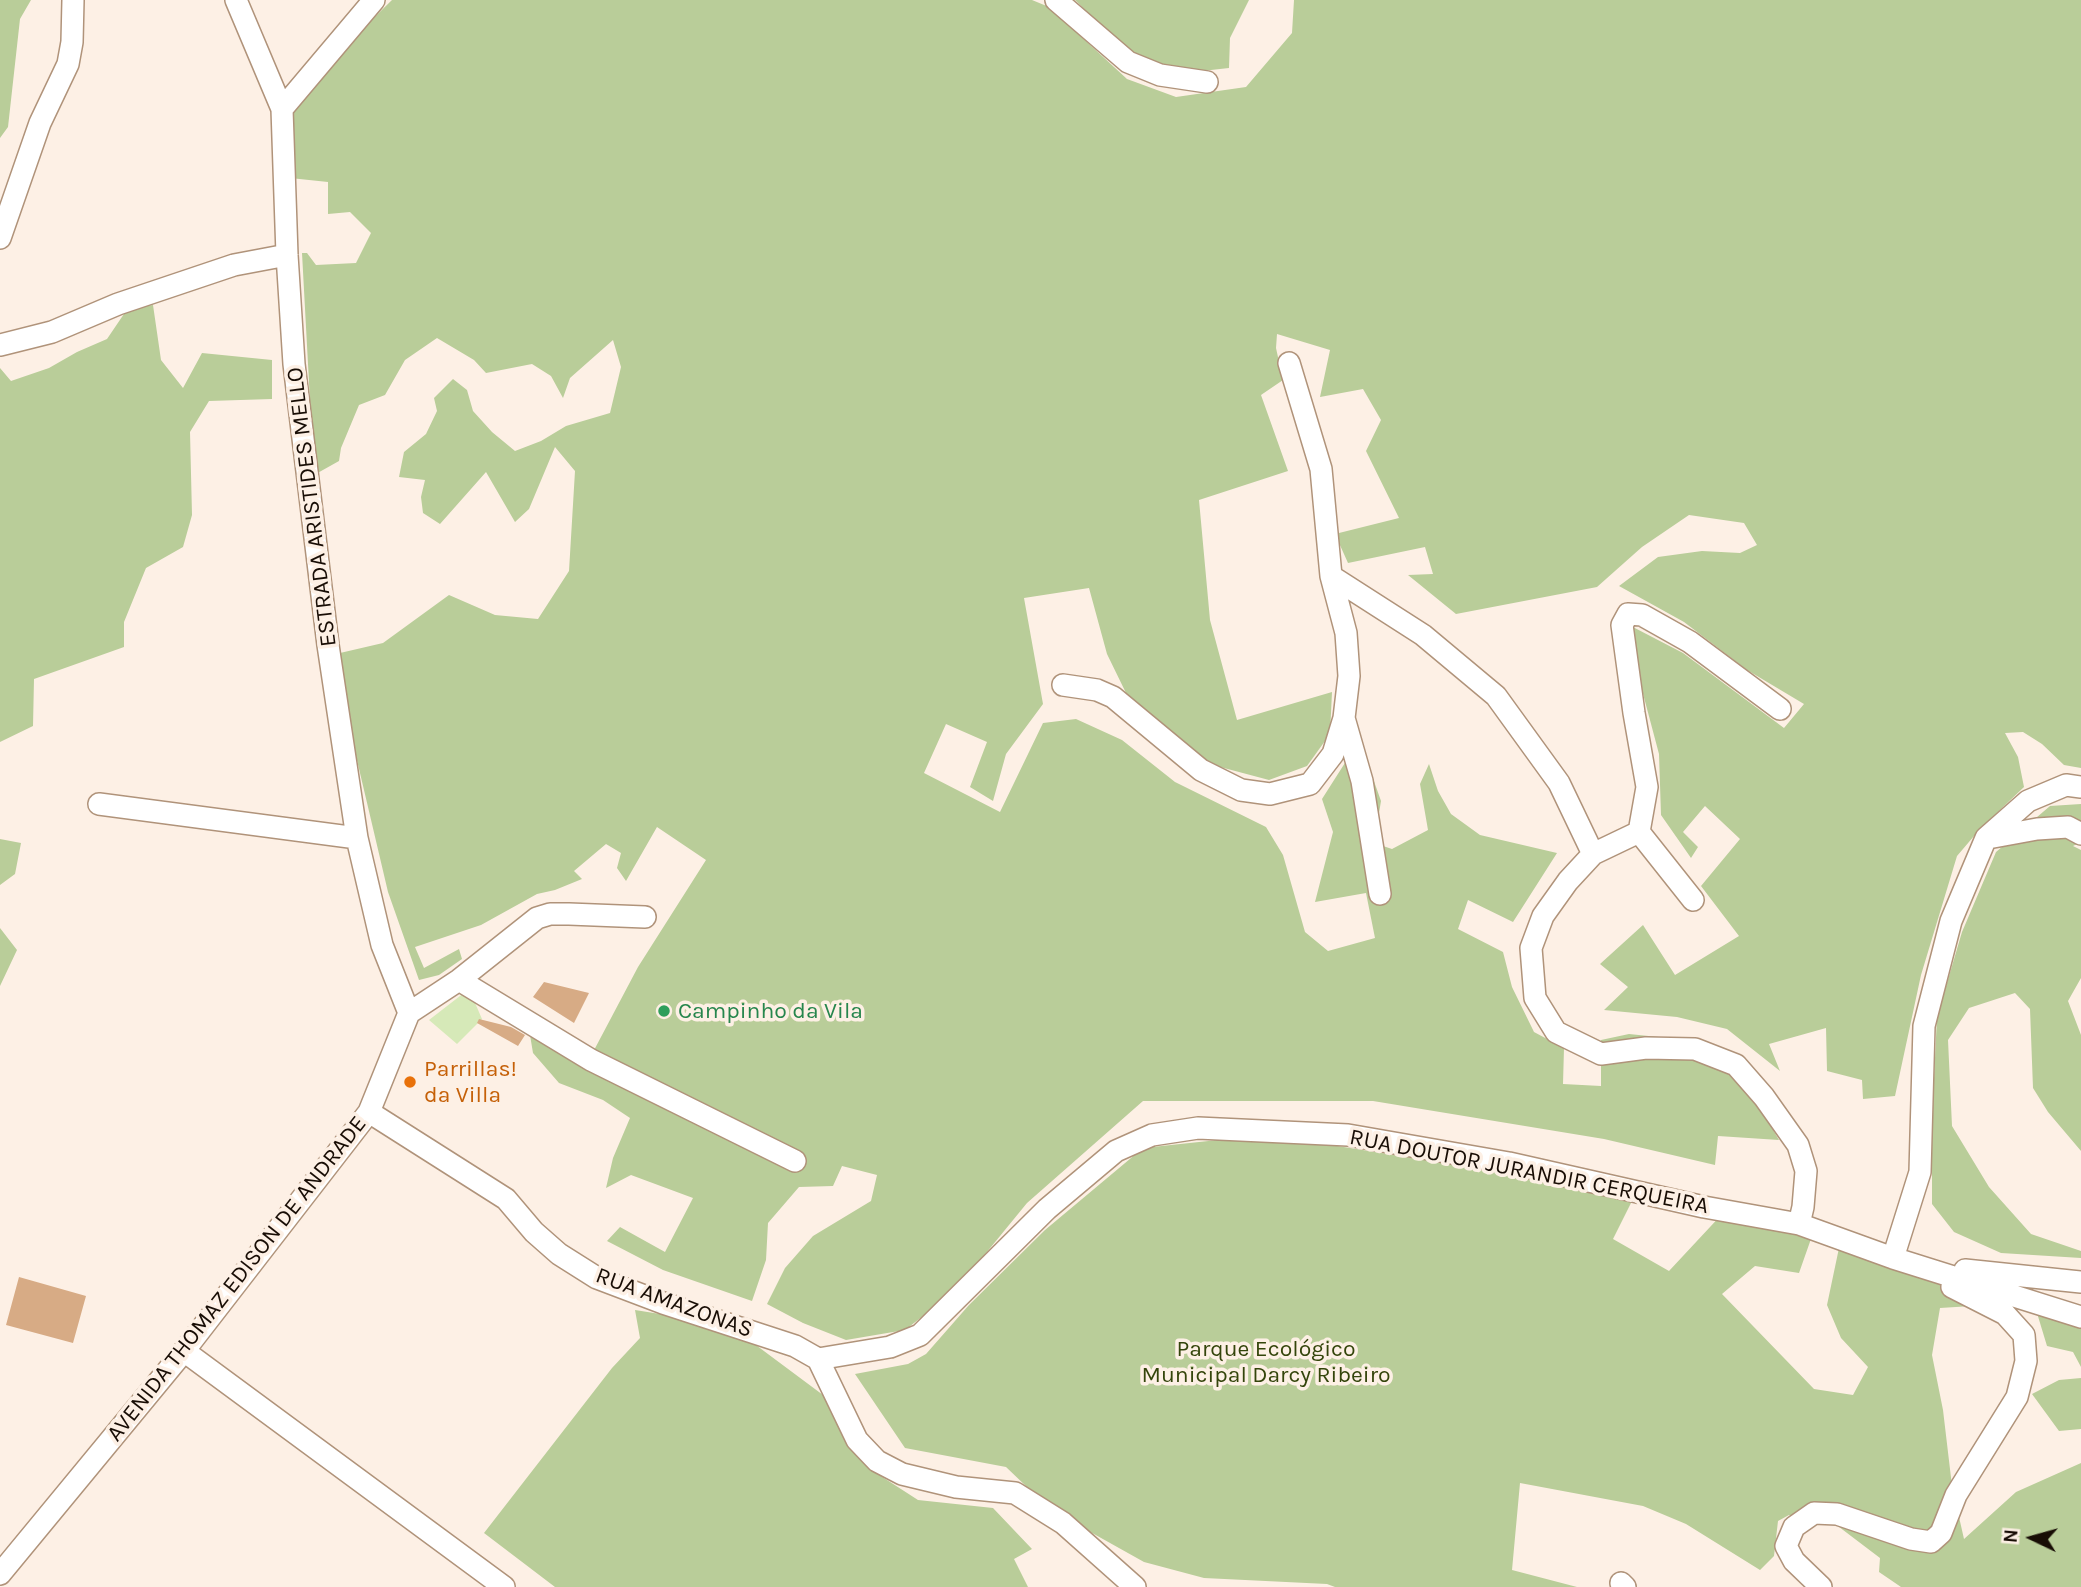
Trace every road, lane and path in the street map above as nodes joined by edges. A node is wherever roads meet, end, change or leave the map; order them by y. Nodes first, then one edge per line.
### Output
1 (74, 0) edge
2 (236, 0) edge
3 (374, 0) edge
4 (1056, 0) edge
5 (1207, 82) dead end
6 (282, 109) junction
7 (0, 238) edge
8 (287, 255) junction
9 (0, 345) edge
10 (1289, 363) dead end
11 (1331, 576) junction
12 (1063, 685) dead end
13 (1780, 709) dead end
14 (1344, 718) junction
15 (2081, 787) edge
16 (99, 804) dead end
17 (1639, 832) junction
18 (2081, 834) edge
19 (357, 838) junction
20 (1986, 838) junction
21 (1593, 854) junction
22 (1380, 894) dead end
23 (1693, 900) dead end
24 (645, 917) dead end
25 (459, 980) junction
26 (409, 1013) junction
27 (369, 1112) junction
28 (795, 1161) dead end
29 (1799, 1224) junction
30 (1893, 1258) junction
31 (1939, 1272) junction
32 (2081, 1282) edge
33 (2081, 1317) edge
34 (184, 1351) junction
35 (818, 1359) junction
36 (7, 1551) edge
37 (0, 1574) edge
38 (15, 1587) edge
39 (504, 1587) edge
40 (1135, 1587) edge
41 (1821, 1587) edge

1 - 7 street
2 - 6 street, ESTRADA ARISTIDES MELLO
3 - 6 street
4 - 5 street
6 - 8 street, ESTRADA ARISTIDES MELLO
8 - 9 street
8 - 19 street, ESTRADA ARISTIDES MELLO
10 - 11 street
11 - 14 street
11 - 21 street
12 - 14 street
13 - 17 street
14 - 22 street
15 - 20 street
16 - 19 street
17 - 21 street
17 - 23 street
18 - 20 street
19 - 26 street, ESTRADA ARISTIDES MELLO
20 - 30 street
21 - 29 street
24 - 25 street
25 - 26 street
25 - 28 street
26 - 27 street, AVENIDA THOMAZ EDISON DE ANDRADE
27 - 34 street, AVENIDA THOMAZ EDISON DE ANDRADE
27 - 35 street, RUA AMAZONAS
29 - 30 street, RUA DOUTOR JURANDIR CERQUEIRA
29 - 35 street, RUA DOUTOR JURANDIR CERQUEIRA
30 - 31 street, RUA DOUTOR JURANDIR CERQUEIRA
31 - 32 street
31 - 33 street, RUA DOUTOR JURANDIR CERQUEIRA
31 - 41 street
34 - 36 street, AVENIDA THOMAZ EDISON DE ANDRADE
34 - 39 street
35 - 40 street
36 - 37 street, AVENIDA THOMAZ EDISON DE ANDRADE
37 - 38 street

